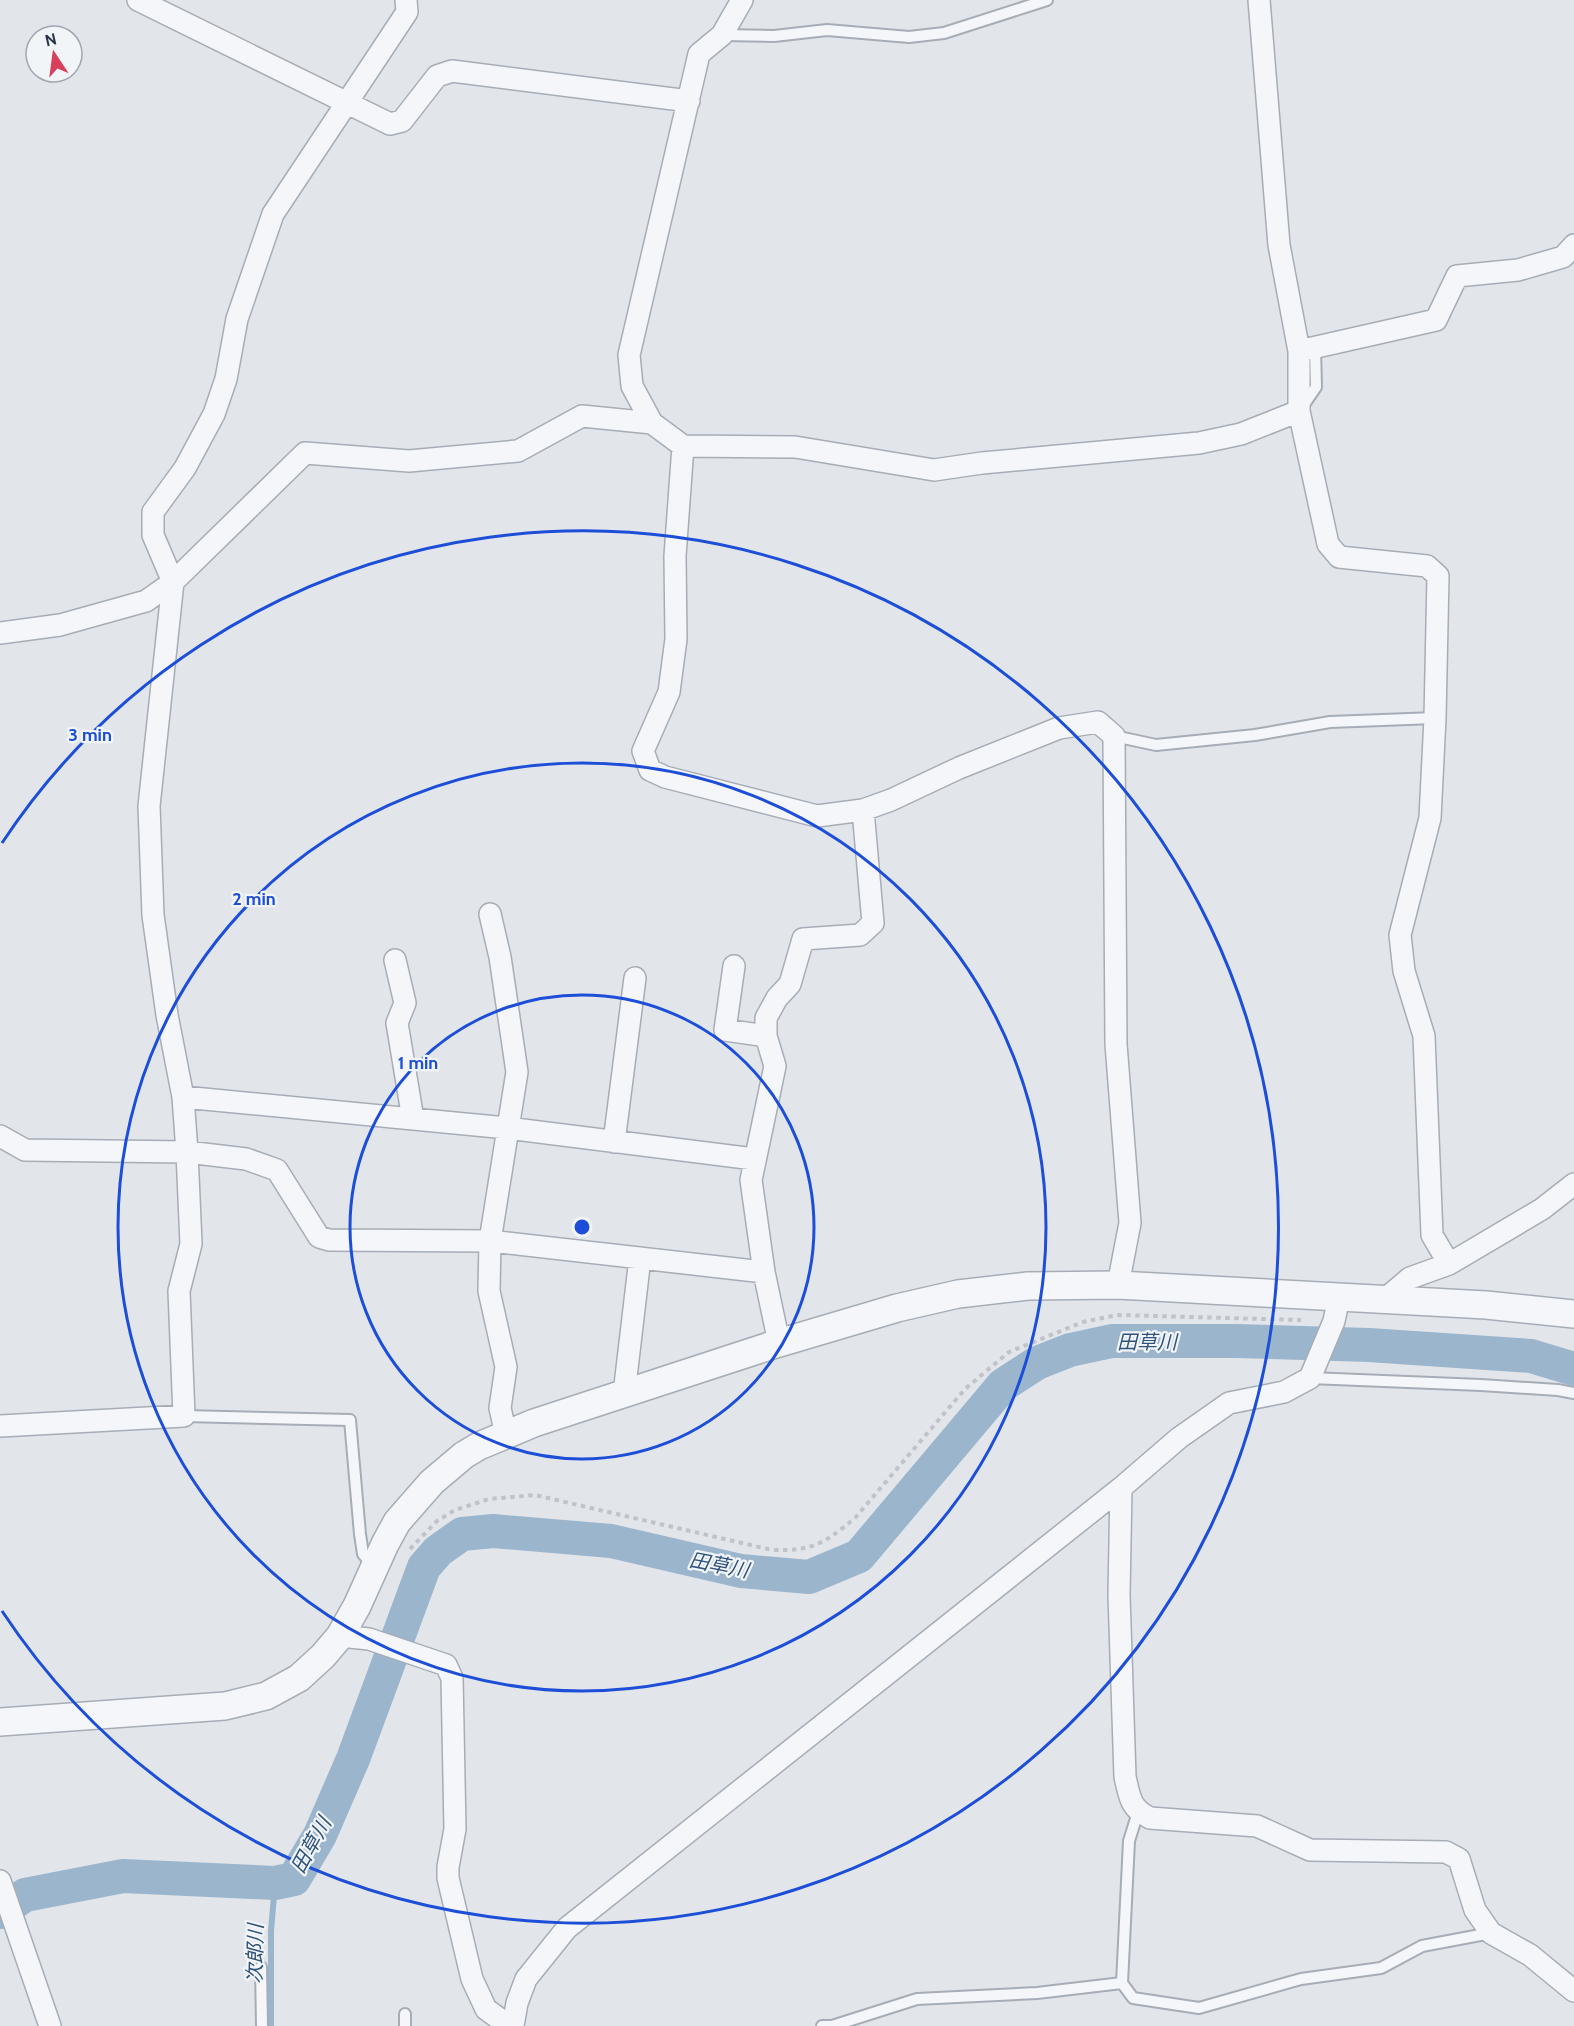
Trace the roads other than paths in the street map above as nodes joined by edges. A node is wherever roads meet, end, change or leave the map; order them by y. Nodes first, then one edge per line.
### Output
1 (138, 0) edge
2 (406, 0) edge
3 (742, 0) edge
4 (1047, 0) edge
5 (1260, 0) edge
6 (722, 34) junction
7 (689, 101) junction
8 (346, 103) junction
9 (1574, 245) edge
10 (1307, 349) junction
11 (1299, 411) junction
12 (652, 423) junction
13 (684, 446) junction
14 (173, 582) junction
15 (0, 633) edge
16 (1435, 718) junction
17 (1114, 736) junction
18 (863, 810) junction
19 (490, 914) dead end
20 (395, 960) dead end
21 (734, 966) dead end
22 (635, 978) dead end
23 (766, 1036) junction
24 (183, 1096) junction
25 (413, 1119) junction
26 (507, 1128) junction
27 (0, 1137) edge
28 (614, 1142) junction
29 (187, 1152) junction
30 (754, 1159) junction
31 (1574, 1184) edge
32 (490, 1241) junction
33 (640, 1258) junction
34 (1449, 1264) junction
35 (764, 1272) junction
36 (1118, 1285) junction
37 (1384, 1300) junction
38 (1337, 1309) junction
39 (1574, 1314) edge
40 (779, 1343) junction
41 (1310, 1378) junction
42 (1574, 1393) edge
43 (624, 1394) junction
44 (184, 1416) junction
45 (0, 1426) edge
46 (506, 1435) junction
47 (1121, 1488) junction
48 (375, 1568) junction
49 (340, 1636) junction
50 (0, 1722) edge
51 (1138, 1812) junction
52 (1, 1886) edge
53 (1491, 1933) junction
54 (261, 1967) dead end
55 (1122, 1983) junction
56 (1574, 1991) edge
57 (405, 2014) dead end
58 (50, 2026) edge
59 (262, 2026) edge
60 (405, 2026) edge
61 (511, 2026) edge
62 (822, 2026) edge

1 - 8 street
2 - 8 street
3 - 6 street
4 - 6 lane
5 - 10 street
6 - 7 street
7 - 8 street
7 - 12 street
8 - 14 street
9 - 10 street
10 - 11 street
11 - 13 street
11 - 16 street
12 - 13 street
12 - 14 street
13 - 18 street
14 - 15 street
14 - 24 street
16 - 17 lane
16 - 34 street
17 - 18 street
17 - 36 street
18 - 23 street
19 - 26 street
20 - 25 street
21 - 23 street
22 - 28 street
23 - 30 street
24 - 25 street
24 - 29 street
25 - 26 street
26 - 28 street
26 - 32 street
27 - 29 street
28 - 30 street
29 - 32 street
29 - 44 street
30 - 35 street
31 - 34 street
32 - 33 street
32 - 46 street
33 - 35 street
33 - 43 street
34 - 37 street
35 - 40 street
36 - 38 street
36 - 40 street
37 - 38 street
37 - 39 street
38 - 41 street
40 - 43 street
41 - 42 lane
41 - 47 street
43 - 46 street
44 - 45 street
44 - 48 lane
46 - 48 street
47 - 51 street
47 - 61 street
48 - 49 street
49 - 50 street
49 - 61 street
51 - 53 street
51 - 55 lane
52 - 58 street
53 - 55 lane
53 - 56 street
54 - 59 lane
55 - 62 lane
57 - 60 lane

